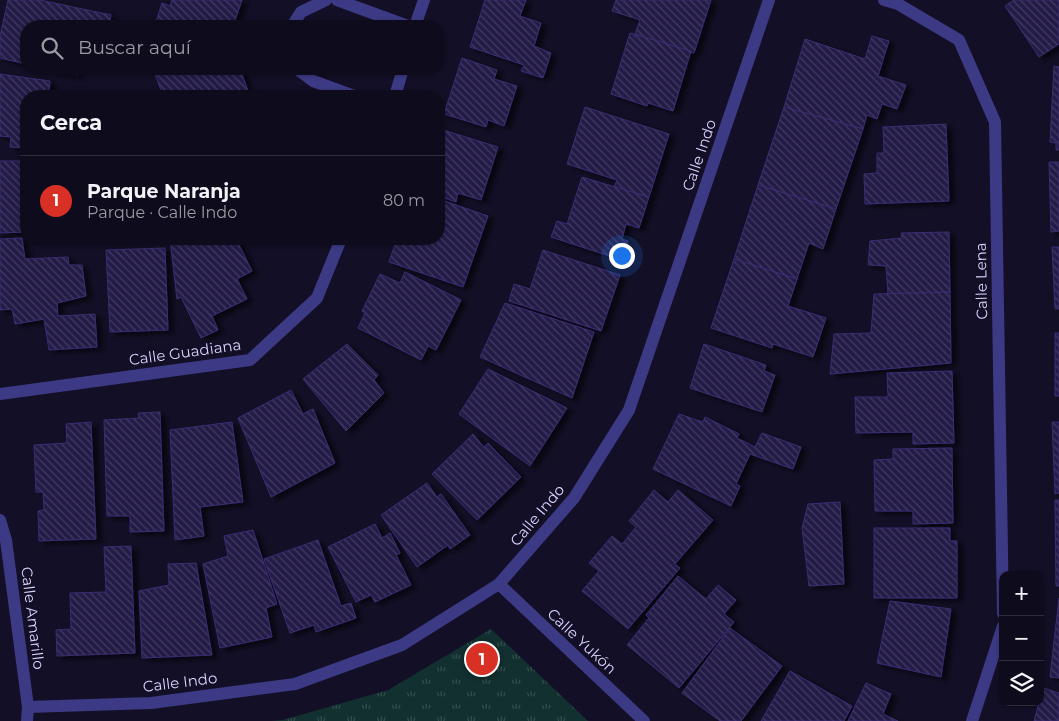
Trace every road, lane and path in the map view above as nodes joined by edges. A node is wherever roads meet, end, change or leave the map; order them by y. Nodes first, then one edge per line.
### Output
1 (326, 0) edge
2 (337, 0) edge
3 (424, 0) edge
4 (769, 0) edge
5 (884, 0) edge
6 (296, 20) edge
7 (392, 20) edge
8 (417, 20) edge
9 (305, 75) edge
10 (401, 75) edge
11 (338, 90) edge
12 (397, 90) edge
13 (339, 245) edge
14 (0, 394) edge
15 (0, 520) edge
16 (1002, 571) edge
17 (499, 584) junction
18 (999, 638) edge
19 (28, 707) junction
20 (26, 721) edge
21 (644, 721) edge
22 (972, 721) edge

1 - 6 street
2 - 7 street
3 - 8 street
4 - 17 street, Calle Indo
5 - 16 street, Calle Lena
9 - 11 street
10 - 12 street
13 - 14 street, Calle Guadiana
15 - 19 street, Calle Amarillo
17 - 19 street, Calle Indo
17 - 21 street, Calle Yukón
18 - 22 street
19 - 20 street, Calle Amarillo

